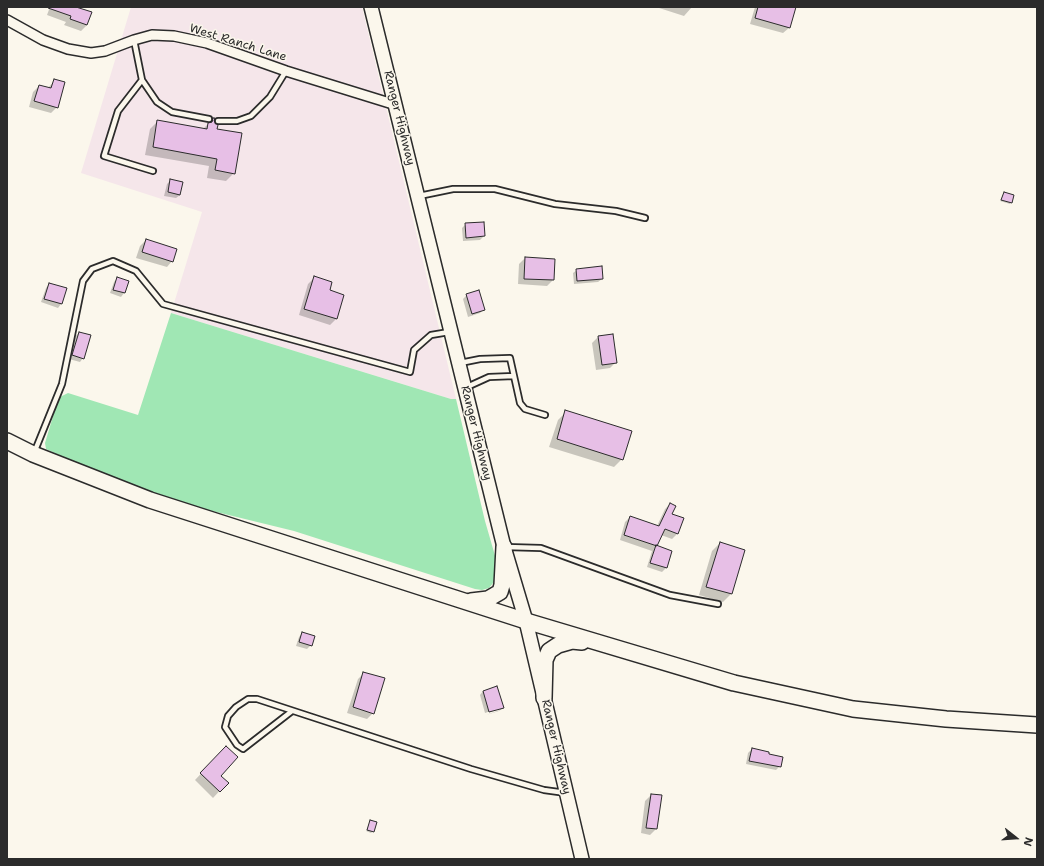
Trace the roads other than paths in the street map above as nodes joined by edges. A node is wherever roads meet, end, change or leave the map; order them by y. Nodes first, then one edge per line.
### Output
1 (371, 7) edge
2 (7, 20) edge
3 (134, 40) junction
4 (286, 71) junction
5 (142, 80) junction
6 (396, 104) junction
7 (209, 119) dead end
8 (218, 121) dead end
9 (153, 171) dead end
10 (418, 196) junction
11 (644, 218) dead end
12 (451, 332) junction
13 (459, 363) junction
14 (514, 376) junction
15 (465, 388) junction
16 (545, 415) dead end
17 (7, 441) edge
18 (33, 454) junction
19 (504, 547) junction
20 (460, 600) junction
21 (718, 604) dead end
22 (526, 621) junction
23 (596, 643) junction
24 (544, 698) junction
25 (292, 711) junction
26 (1037, 725) edge
27 (567, 794) junction
28 (582, 859) edge

1 - 6 main road, Ranger Highway
2 - 3 street, West Ranch Lane
3 - 4 street, West Ranch Lane
3 - 5 lane
4 - 6 street, West Ranch Lane
4 - 8 lane
5 - 7 lane
5 - 9 lane
6 - 10 main road, Ranger Highway
10 - 11 lane
10 - 12 main road, Ranger Highway
12 - 13 main road, Ranger Highway
12 - 18 lane
13 - 14 lane
13 - 15 main road, Ranger Highway
14 - 15 lane
14 - 16 lane
15 - 19 main road, Ranger Highway
17 - 18 main road
18 - 20 main road
19 - 20 main road
19 - 21 lane
19 - 22 main road, Ranger Highway
20 - 22 main road
22 - 23 main road
22 - 24 main road, Ranger Highway
23 - 24 main road
23 - 26 main road
24 - 27 main road, Ranger Highway
25 - 25 lane
25 - 27 lane
27 - 28 main road, Ranger Highway

